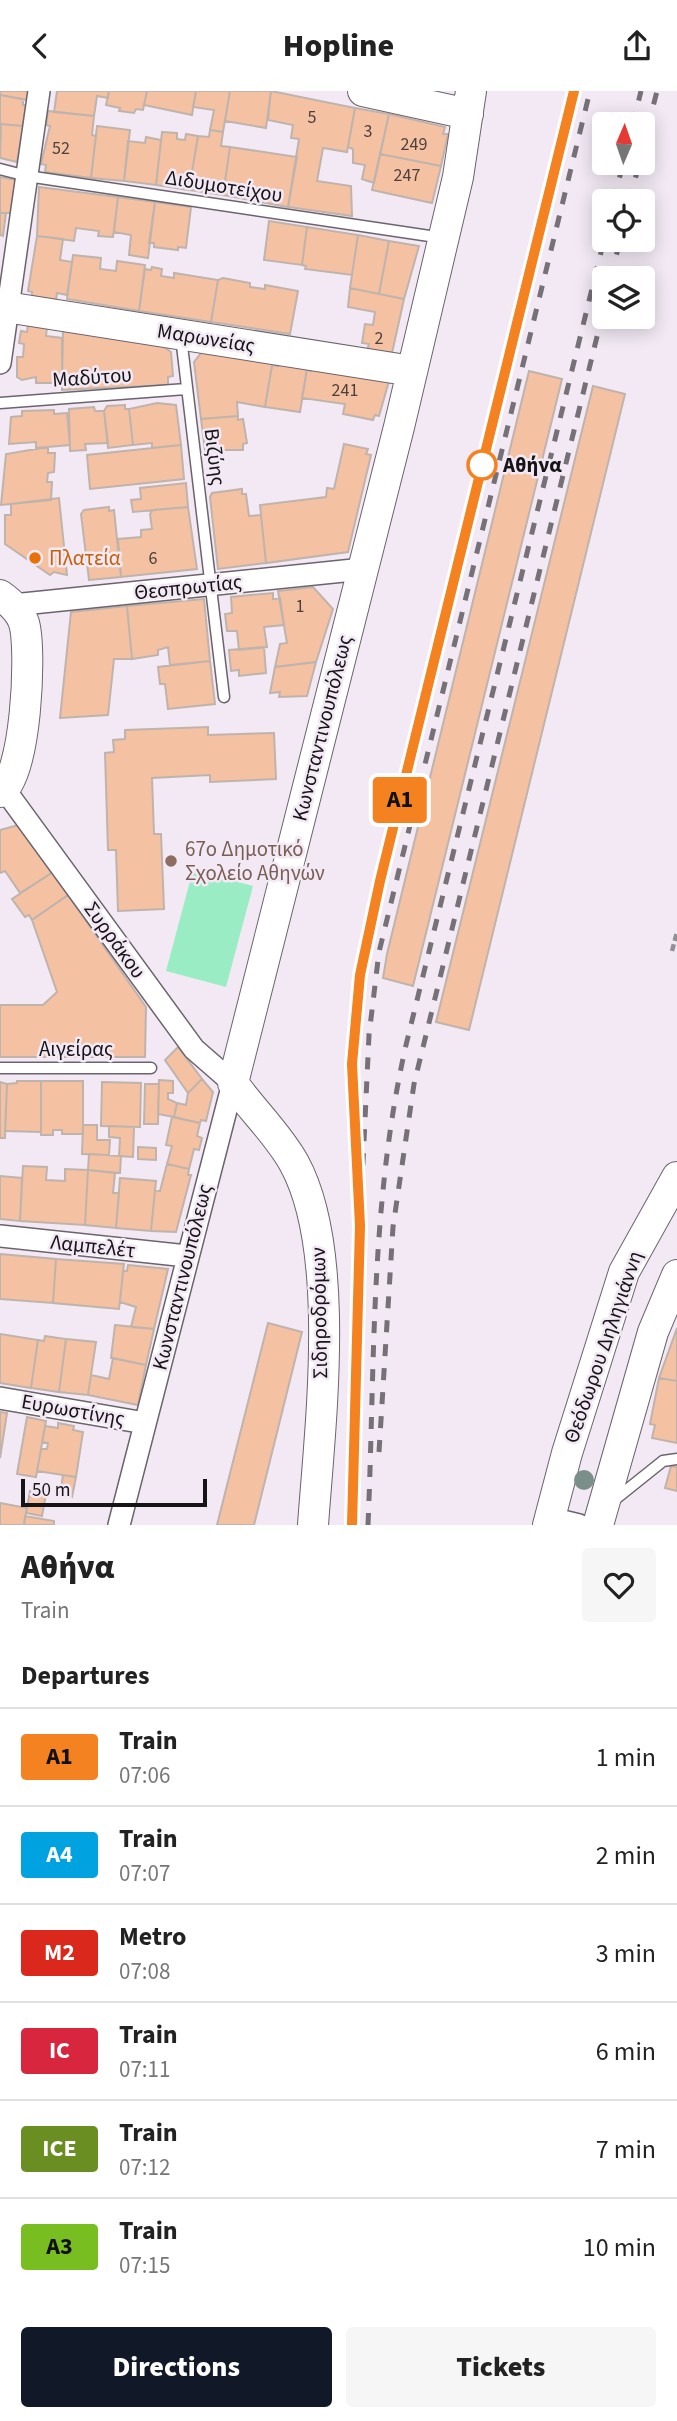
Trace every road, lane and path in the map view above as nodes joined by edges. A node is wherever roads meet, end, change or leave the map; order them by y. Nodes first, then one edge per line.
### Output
1 (39, 91) edge
2 (363, 91) edge
3 (469, 102) edge
4 (0, 169) edge
5 (27, 176) junction
6 (443, 238) junction
7 (4, 306) edge
8 (180, 334) junction
9 (0, 363) edge
10 (412, 371) junction
11 (186, 389) junction
12 (0, 403) edge
13 (363, 569) junction
14 (212, 585) junction
15 (7, 600) edge
16 (223, 697) dead end
17 (3, 791) edge
18 (677, 932) edge
19 (672, 951) dead end
20 (0, 1068) edge
21 (151, 1068) dead end
22 (233, 1083) junction
23 (677, 1177) edge
24 (0, 1236) edge
25 (639, 1241) junction
26 (187, 1256) junction
27 (676, 1282) edge
28 (0, 1398) edge
29 (145, 1423) junction
30 (677, 1459) edge
31 (593, 1520) edge
32 (549, 1522) edge
33 (119, 1525) edge
34 (313, 1525) edge

1 - 5 street
2 - 3 street
3 - 6 street, Κωνσταντινουπόλεως
4 - 5 lane, Διδυμοτείχου
5 - 6 lane, Διδυμοτείχου
5 - 7 street
6 - 10 street, Κωνσταντινουπόλεως
7 - 8 street, Μαρωνείας
7 - 9 street
8 - 10 street, Μαρωνείας
8 - 11 lane, Βιζύης
10 - 13 street, Κωνσταντινουπόλεως
11 - 12 lane, Μαδύτου
11 - 14 lane, Βιζύης
13 - 14 street, Θεσπρωτίας
13 - 22 street, Κωνσταντινουπόλεως
14 - 15 street, Θεσπρωτίας
14 - 16 lane, Βιζύης
15 - 17 street
17 - 22 street, Συρράκου
18 - 19 path
20 - 21 lane, Αιγείρας
22 - 26 street, Κωνσταντινουπόλεως
22 - 34 street, Σιδηροδρόμων
23 - 25 street, Θεόδωρου Δηληγιάννη
24 - 26 street, Λαμπελέτ
25 - 27 street
25 - 32 street, Θεόδωρου Δηληγιάννη
26 - 29 street, Κωνσταντινουπόλεως
27 - 31 street, Θεόδωρου Δηληγιάννη
28 - 29 street, Ευρωστίνης
29 - 33 street, Κωνσταντινουπόλεως
30 - 31 lane
31 - 32 street

